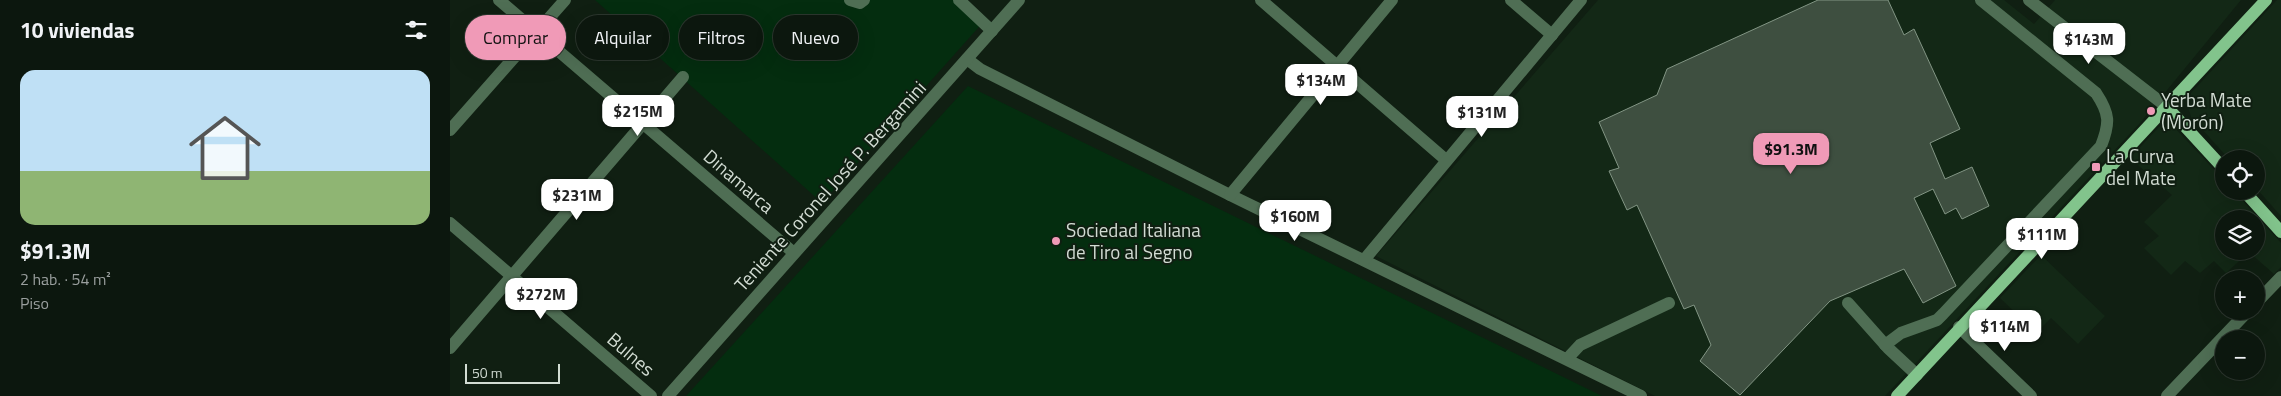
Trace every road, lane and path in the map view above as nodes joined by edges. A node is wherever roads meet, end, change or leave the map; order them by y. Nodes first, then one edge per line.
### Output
1 (499, 0) edge
2 (565, 0) edge
3 (850, 0) edge
4 (864, 0) edge
5 (959, 0) edge
6 (1019, 0) edge
7 (1261, 0) edge
8 (1392, 0) edge
9 (1511, 0) edge
10 (1581, 0) edge
11 (1981, 0) edge
12 (2029, 0) edge
13 (2266, 0) edge
14 (515, 15) edge
15 (552, 15) edge
16 (992, 31) junction
17 (1552, 35) junction
18 (566, 59) edge
19 (513, 60) edge
20 (967, 60) junction
21 (1336, 66) junction
22 (684, 77) dead end
23 (2167, 107) junction
24 (643, 124) junction
25 (450, 130) edge
26 (2215, 159) edge
27 (1446, 160) junction
28 (1230, 195) junction
29 (2252, 200) edge
30 (450, 223) edge
31 (2281, 232) edge
32 (794, 254) junction
33 (1364, 260) junction
34 (511, 275) junction
35 (2281, 277) edge
36 (2265, 294) edge
37 (1669, 303) dead end
38 (1848, 303) dead end
39 (2239, 320) edge
40 (1959, 327) junction
41 (1886, 345) junction
42 (450, 348) edge
43 (1567, 359) junction
44 (1917, 375) junction
45 (651, 396) edge
46 (668, 396) edge
47 (1641, 396) edge
48 (1897, 396) edge
49 (2031, 396) edge
50 (2167, 396) edge

1 - 14 street, Dinamarca
2 - 15 street
3 - 4 street
5 - 16 street
6 - 16 street, Teniente Coronel José P. Bergamini
7 - 21 street
8 - 21 street
9 - 17 street
10 - 17 street
11 - 41 street
12 - 23 street
13 - 23 main road
16 - 20 street, Teniente Coronel José P. Bergamini
17 - 27 street
18 - 24 street, Dinamarca
19 - 25 street
20 - 28 street
20 - 32 street, Teniente Coronel José P. Bergamini
21 - 27 street
21 - 28 street
22 - 24 street
23 - 26 main road
23 - 40 main road
24 - 32 street, Dinamarca
24 - 34 street
27 - 33 street
28 - 33 street
29 - 31 main road
30 - 34 street, Bulnes
32 - 46 street, Teniente Coronel José P. Bergamini
33 - 43 street
34 - 42 street
34 - 45 street, Bulnes
35 - 36 street
37 - 43 street
38 - 41 street
39 - 50 street
40 - 44 main road
40 - 49 street
41 - 44 street
43 - 47 street
44 - 48 main road

